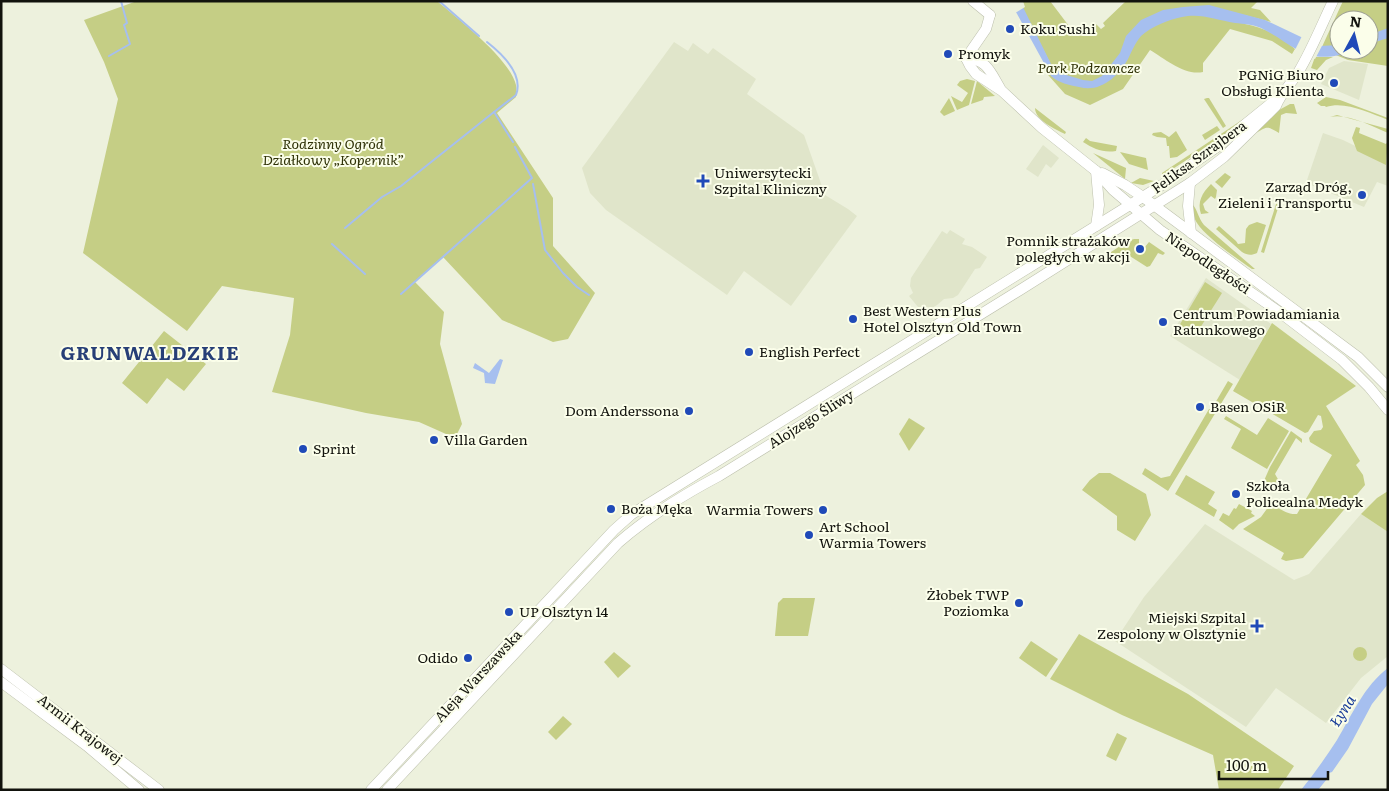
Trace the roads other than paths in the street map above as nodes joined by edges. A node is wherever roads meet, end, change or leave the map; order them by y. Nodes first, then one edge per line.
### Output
1 (973, 1) edge
2 (982, 1) edge
3 (1333, 1) edge
4 (990, 15) junction
5 (1279, 98) junction
6 (1096, 171) junction
7 (1190, 183) junction
8 (1142, 197) junction
9 (1130, 205) junction
10 (1154, 206) junction
11 (1141, 214) junction
12 (1096, 226) junction
13 (1191, 233) junction
14 (942, 322) junction
15 (958, 327) junction
16 (1388, 387) edge
17 (1388, 410) edge
18 (651, 500) joint
19 (663, 509) joint
20 (1, 669) edge
21 (1, 682) edge
22 (139, 790) edge
23 (159, 790) edge
24 (371, 790) edge
25 (387, 790) edge

1 - 4 street
2 - 4 street
3 - 5 street, Feliksa Szrajbera
4 - 6 street
5 - 7 street, Feliksa Szrajbera
5 - 8 street, Feliksa Szrajbera
6 - 8 street, Niepodległości
6 - 9 street, Niepodległości
6 - 12 street
7 - 10 street, Feliksa Szrajbera
7 - 13 street
8 - 9 street, Feliksa Szrajbera
8 - 10 street, Niepodległości
9 - 11 street, Niepodległości
9 - 12 street, Alojzego Śliwy
10 - 11 street, Feliksa Szrajbera
10 - 13 street, Niepodległości
11 - 15 street, Alojzego Śliwy
11 - 17 street, Niepodległości
12 - 14 street, Alojzego Śliwy
13 - 16 street, Niepodległości
14 - 15 street
14 - 18 street, Alojzego Śliwy
15 - 19 street, Alojzego Śliwy
18 - 24 street, Aleja Warszawska
19 - 25 street, Aleja Warszawska
20 - 23 street, Armii Krajowej
21 - 22 street, Armii Krajowej

